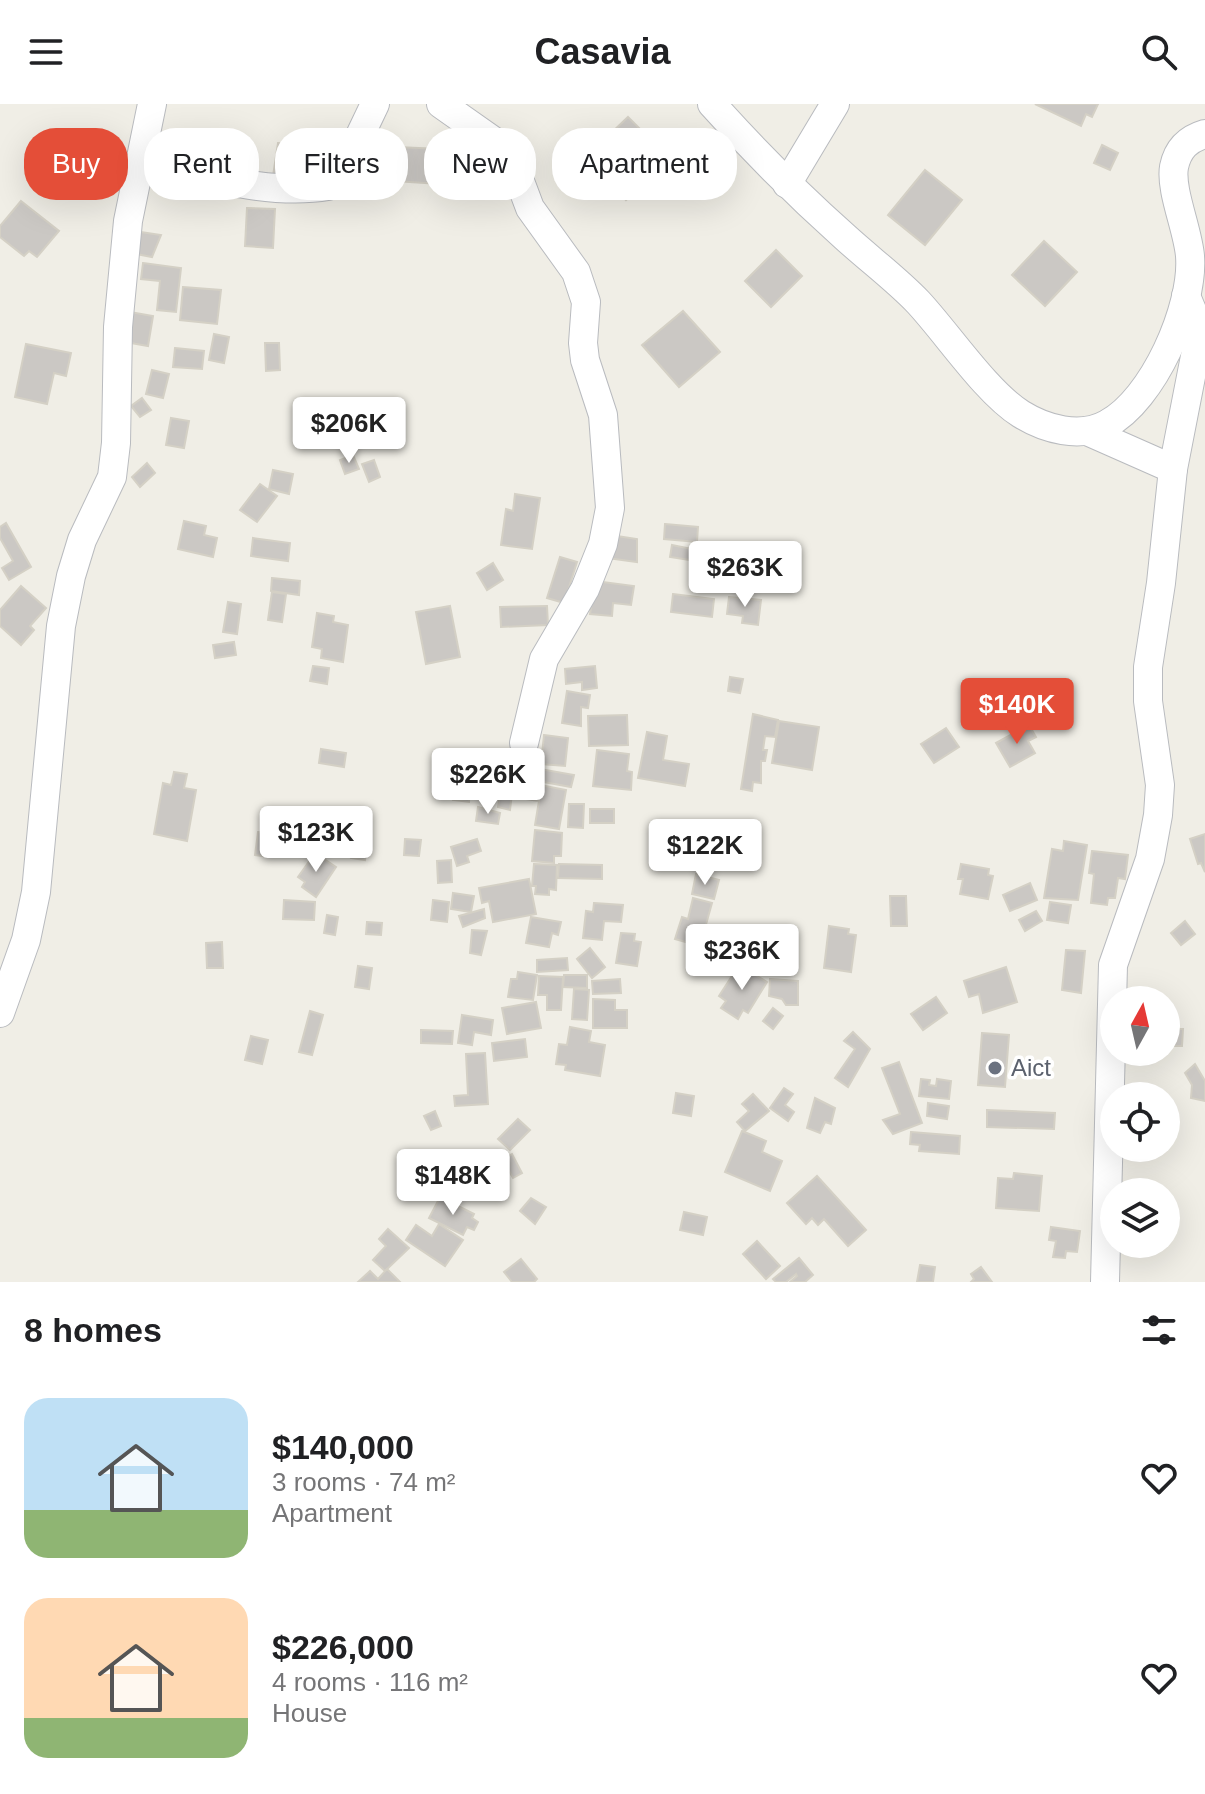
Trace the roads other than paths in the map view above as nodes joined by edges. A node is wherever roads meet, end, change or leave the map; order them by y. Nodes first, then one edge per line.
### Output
1 (152, 104) edge
2 (375, 104) edge
3 (441, 104) edge
4 (712, 104) edge
5 (835, 104) edge
6 (1205, 134) edge
7 (141, 163) junction
8 (787, 184) junction
9 (1186, 296) junction
10 (1087, 431) junction
11 (1173, 469) junction
12 (524, 743) dead end
13 (0, 1013) edge
14 (1105, 1282) edge

1 - 7 street
2 - 7 street
3 - 12 street
4 - 8 street
5 - 8 street
6 - 9 street
7 - 13 street
8 - 10 street
9 - 10 street
9 - 11 street
10 - 11 street
11 - 14 street

